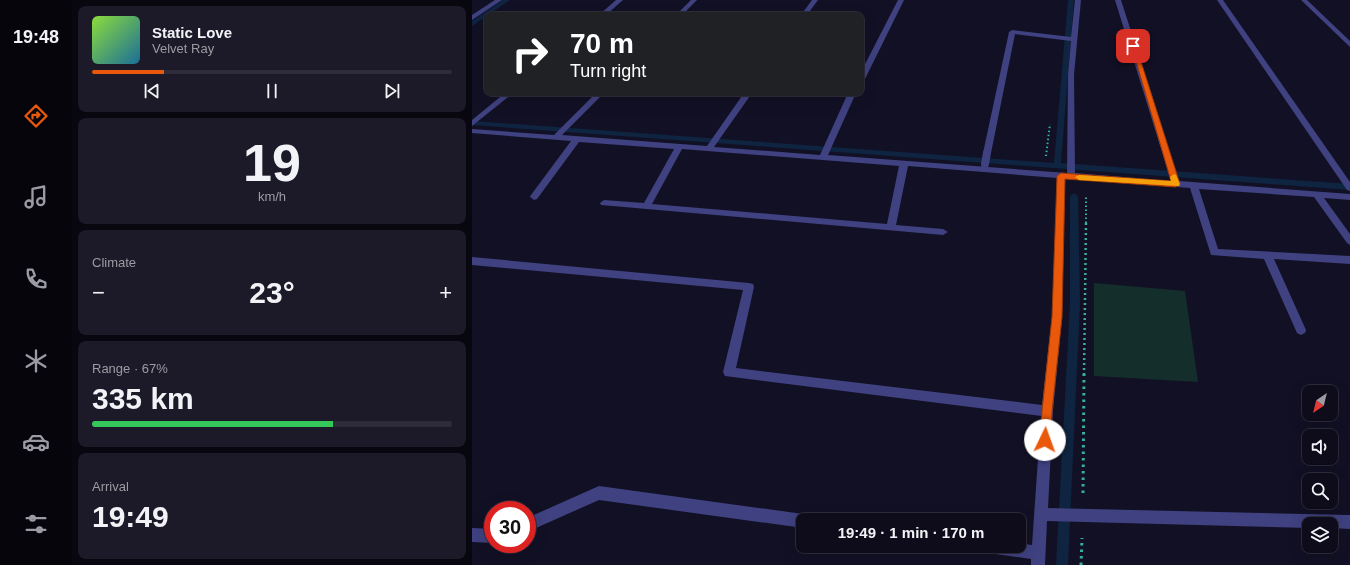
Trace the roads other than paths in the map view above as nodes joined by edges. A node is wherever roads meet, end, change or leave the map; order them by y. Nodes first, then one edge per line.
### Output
1 (499, 0) edge
2 (620, 0) edge
3 (694, 0) edge
4 (815, 0) edge
5 (901, 0) edge
6 (1078, 0) edge
7 (1118, 0) edge
8 (1220, 0) edge
9 (1304, 0) edge
10 (606, 12) edge
11 (682, 12) edge
12 (806, 12) edge
13 (472, 18) edge
14 (1070, 39) junction
15 (1350, 45) edge
16 (864, 73) edge
17 (505, 96) edge
18 (597, 96) edge
19 (746, 96) edge
20 (851, 96) edge
21 (472, 124) edge
22 (474, 133) edge
23 (557, 136) junction
24 (577, 139) junction
25 (713, 143) junction
26 (680, 147) junction
27 (825, 152) junction
28 (904, 164) junction
29 (984, 167) junction
30 (1069, 172) junction
31 (1175, 182) junction
32 (1348, 184) edge
33 (1194, 186) junction
34 (1318, 195) junction
35 (534, 197) dead end
36 (1350, 197) edge
37 (604, 203) dead end
38 (646, 207) junction
39 (891, 228) junction
40 (943, 232) dead end
41 (1350, 241) edge
42 (1267, 255) junction
43 (1350, 260) edge
44 (472, 261) edge
45 (1301, 330) dead end
46 (1047, 411) junction
47 (1042, 514) junction
48 (796, 520) edge
49 (536, 521) edge
50 (1350, 522) edge
51 (472, 535) edge
52 (484, 536) edge
53 (1015, 553) edge
54 (1038, 559) edge

1 - 13 street
2 - 10 street
3 - 11 street
4 - 12 street
5 - 16 street
6 - 14 street
7 - 31 street
8 - 32 street
9 - 15 street
14 - 29 street, bridge
14 - 30 street
17 - 21 street
18 - 23 street
19 - 25 street
20 - 27 street
22 - 23 street
23 - 24 street
24 - 26 street
24 - 35 street
25 - 26 street
25 - 27 street
26 - 38 street
27 - 28 street
28 - 29 street
28 - 39 street
29 - 30 street
30 - 31 street
30 - 46 street
31 - 33 street
33 - 34 street
33 - 42 street
34 - 36 street
34 - 41 street
37 - 38 street
38 - 39 street
39 - 40 street
42 - 43 street
42 - 45 street
44 - 46 street
46 - 47 street
47 - 50 street
47 - 54 street
48 - 49 street
51 - 52 street
53 - 54 street

